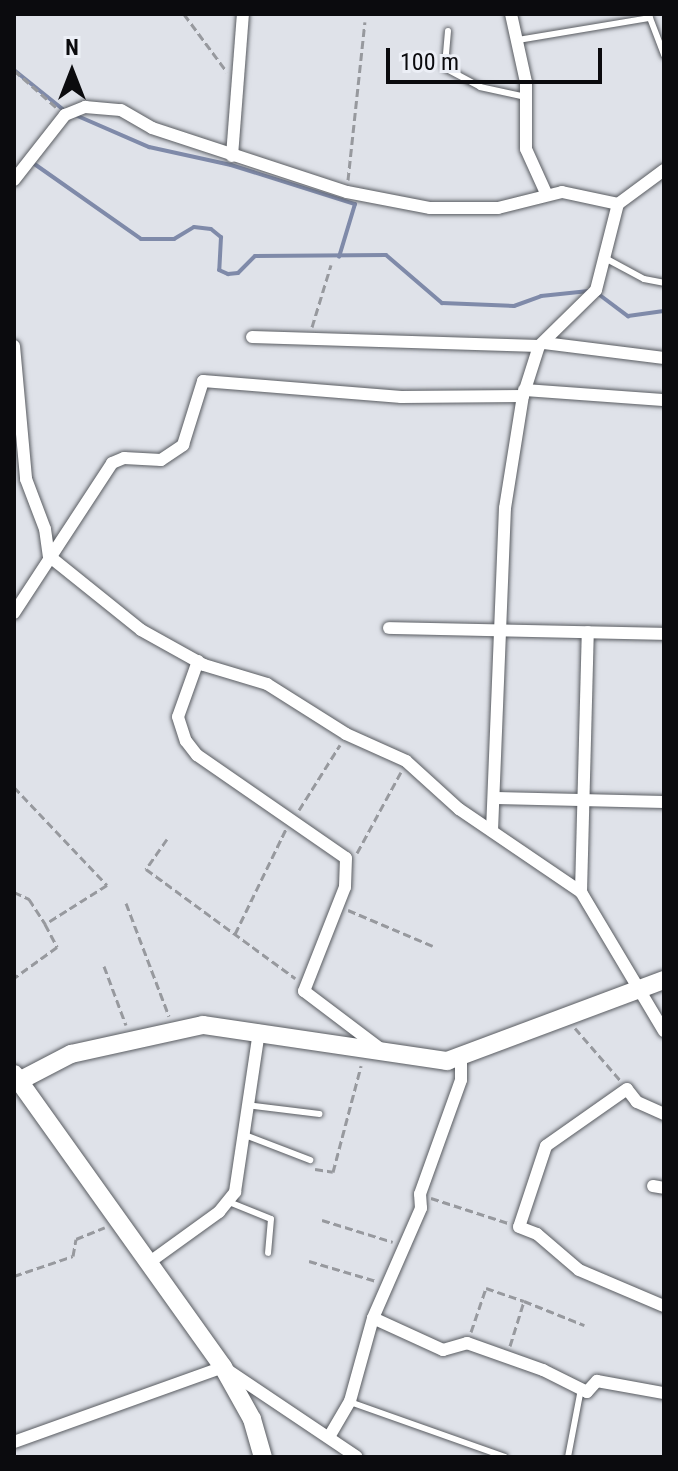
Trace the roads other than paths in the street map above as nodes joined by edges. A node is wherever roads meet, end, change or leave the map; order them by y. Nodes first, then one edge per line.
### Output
1 (243, 14) edge
2 (511, 14) edge
3 (448, 31) dead end
4 (518, 40) junction
5 (664, 55) edge
6 (526, 97) junction
7 (232, 156) junction
8 (664, 170) edge
9 (14, 180) edge
10 (546, 193) junction
11 (618, 204) junction
12 (605, 258) junction
13 (664, 283) edge
14 (252, 337) dead end
15 (542, 344) junction
16 (14, 346) edge
17 (664, 358) edge
18 (524, 393) junction
19 (664, 400) edge
20 (49, 556) junction
21 (14, 613) edge
22 (389, 628) dead end
23 (501, 629) junction
24 (588, 632) junction
25 (664, 634) edge
26 (198, 661) junction
27 (496, 798) junction
28 (585, 800) junction
29 (664, 802) edge
30 (492, 831) junction
31 (581, 892) junction
32 (664, 980) edge
33 (639, 989) junction
34 (259, 1031) junction
35 (664, 1031) edge
36 (388, 1055) junction
37 (461, 1057) junction
38 (16, 1078) edge
39 (246, 1105) junction
40 (319, 1114) dead end
41 (664, 1114) edge
42 (245, 1135) junction
43 (311, 1164) road end
44 (229, 1202) junction
45 (268, 1253) dead end
46 (147, 1264) junction
47 (664, 1306) edge
48 (373, 1318) junction
49 (223, 1367) junction
50 (581, 1389) junction
51 (664, 1393) edge
52 (350, 1401) junction
53 (329, 1437) junction
54 (14, 1442) edge
55 (263, 1457) edge
56 (357, 1457) edge
57 (505, 1457) edge
58 (568, 1457) edge

1 - 7 street
2 - 4 street
3 - 6 lane
4 - 5 lane
4 - 6 street
6 - 10 street
7 - 9 street
7 - 10 street
8 - 11 street
10 - 11 street
11 - 12 street
12 - 13 lane
12 - 15 street
14 - 15 street
15 - 17 street
15 - 18 street
16 - 20 street
18 - 19 street
18 - 20 street
18 - 23 street
20 - 21 street
20 - 26 street
22 - 23 street
23 - 24 street
23 - 27 street
24 - 25 street
24 - 28 street
26 - 30 street
26 - 36 street
27 - 28 street
27 - 30 street
28 - 29 street
28 - 31 street
30 - 31 street
31 - 33 street
32 - 33 street
33 - 35 street
33 - 37 street
34 - 36 street
34 - 38 street
34 - 39 street
36 - 37 street
37 - 48 street
38 - 46 street
39 - 40 lane
39 - 42 street
41 - 47 street
42 - 43 lane
42 - 44 street
44 - 45 lane
44 - 46 street
46 - 49 street
48 - 50 street
48 - 52 street
49 - 53 street
49 - 54 street
49 - 55 street
50 - 51 street
50 - 58 lane
52 - 53 street
52 - 57 lane
53 - 56 street

